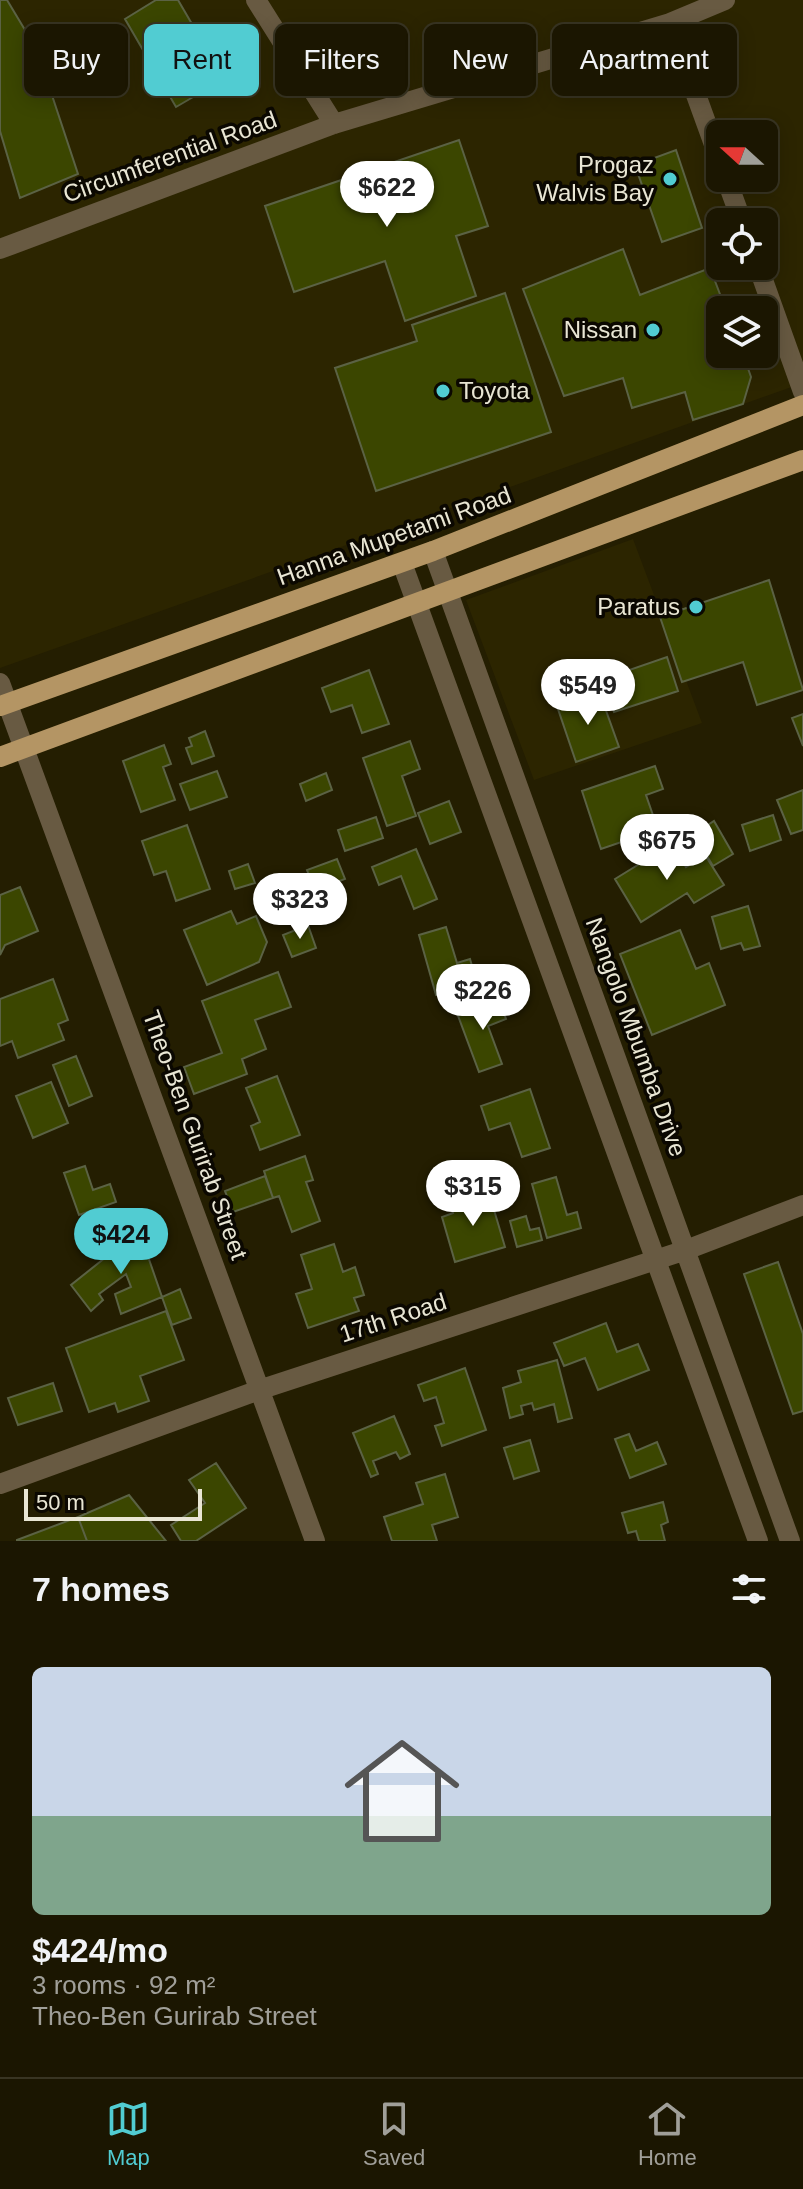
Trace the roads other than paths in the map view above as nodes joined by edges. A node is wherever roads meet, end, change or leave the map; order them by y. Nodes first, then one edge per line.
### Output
1 (256, 0) edge
2 (725, 0) edge
3 (670, 23) junction
4 (706, 122) edge
5 (334, 124) junction
6 (0, 249) edge
7 (763, 280) edge
8 (803, 392) edge
9 (803, 405) edge
10 (803, 460) edge
11 (433, 551) junction
12 (402, 563) junction
13 (447, 592) junction
14 (418, 603) junction
15 (0, 683) edge
16 (4, 704) edge
17 (24, 748) junction
18 (0, 757) edge
19 (803, 1205) edge
20 (686, 1250) junction
21 (656, 1259) junction
22 (262, 1389) junction
23 (0, 1484) edge
24 (315, 1541) edge
25 (758, 1541) edge
26 (790, 1541) edge

1 - 5 street
2 - 3 street, Circumferential Road
3 - 4 street
3 - 5 street, Circumferential Road
5 - 6 street, Circumferential Road
7 - 8 street
9 - 11 main road, Hanna Mupetami Road
10 - 13 main road
11 - 12 main road, Hanna Mupetami Road
11 - 13 street, Nangolo Mbumba Drive
12 - 14 street
12 - 16 main road, Hanna Mupetami Road
13 - 14 main road
13 - 20 street, Nangolo Mbumba Drive
14 - 17 main road
14 - 21 street
15 - 16 street, Theo-Ben Gurirab Street
16 - 17 street, Theo-Ben Gurirab Street
17 - 18 main road
17 - 22 street, Theo-Ben Gurirab Street
19 - 20 street, 17th Road
20 - 21 street, 17th Road
20 - 26 street, Nangolo Mbumba Drive
21 - 22 street, 17th Road
21 - 25 street
22 - 23 street, 17th Road
22 - 24 street, Theo-Ben Gurirab Street

